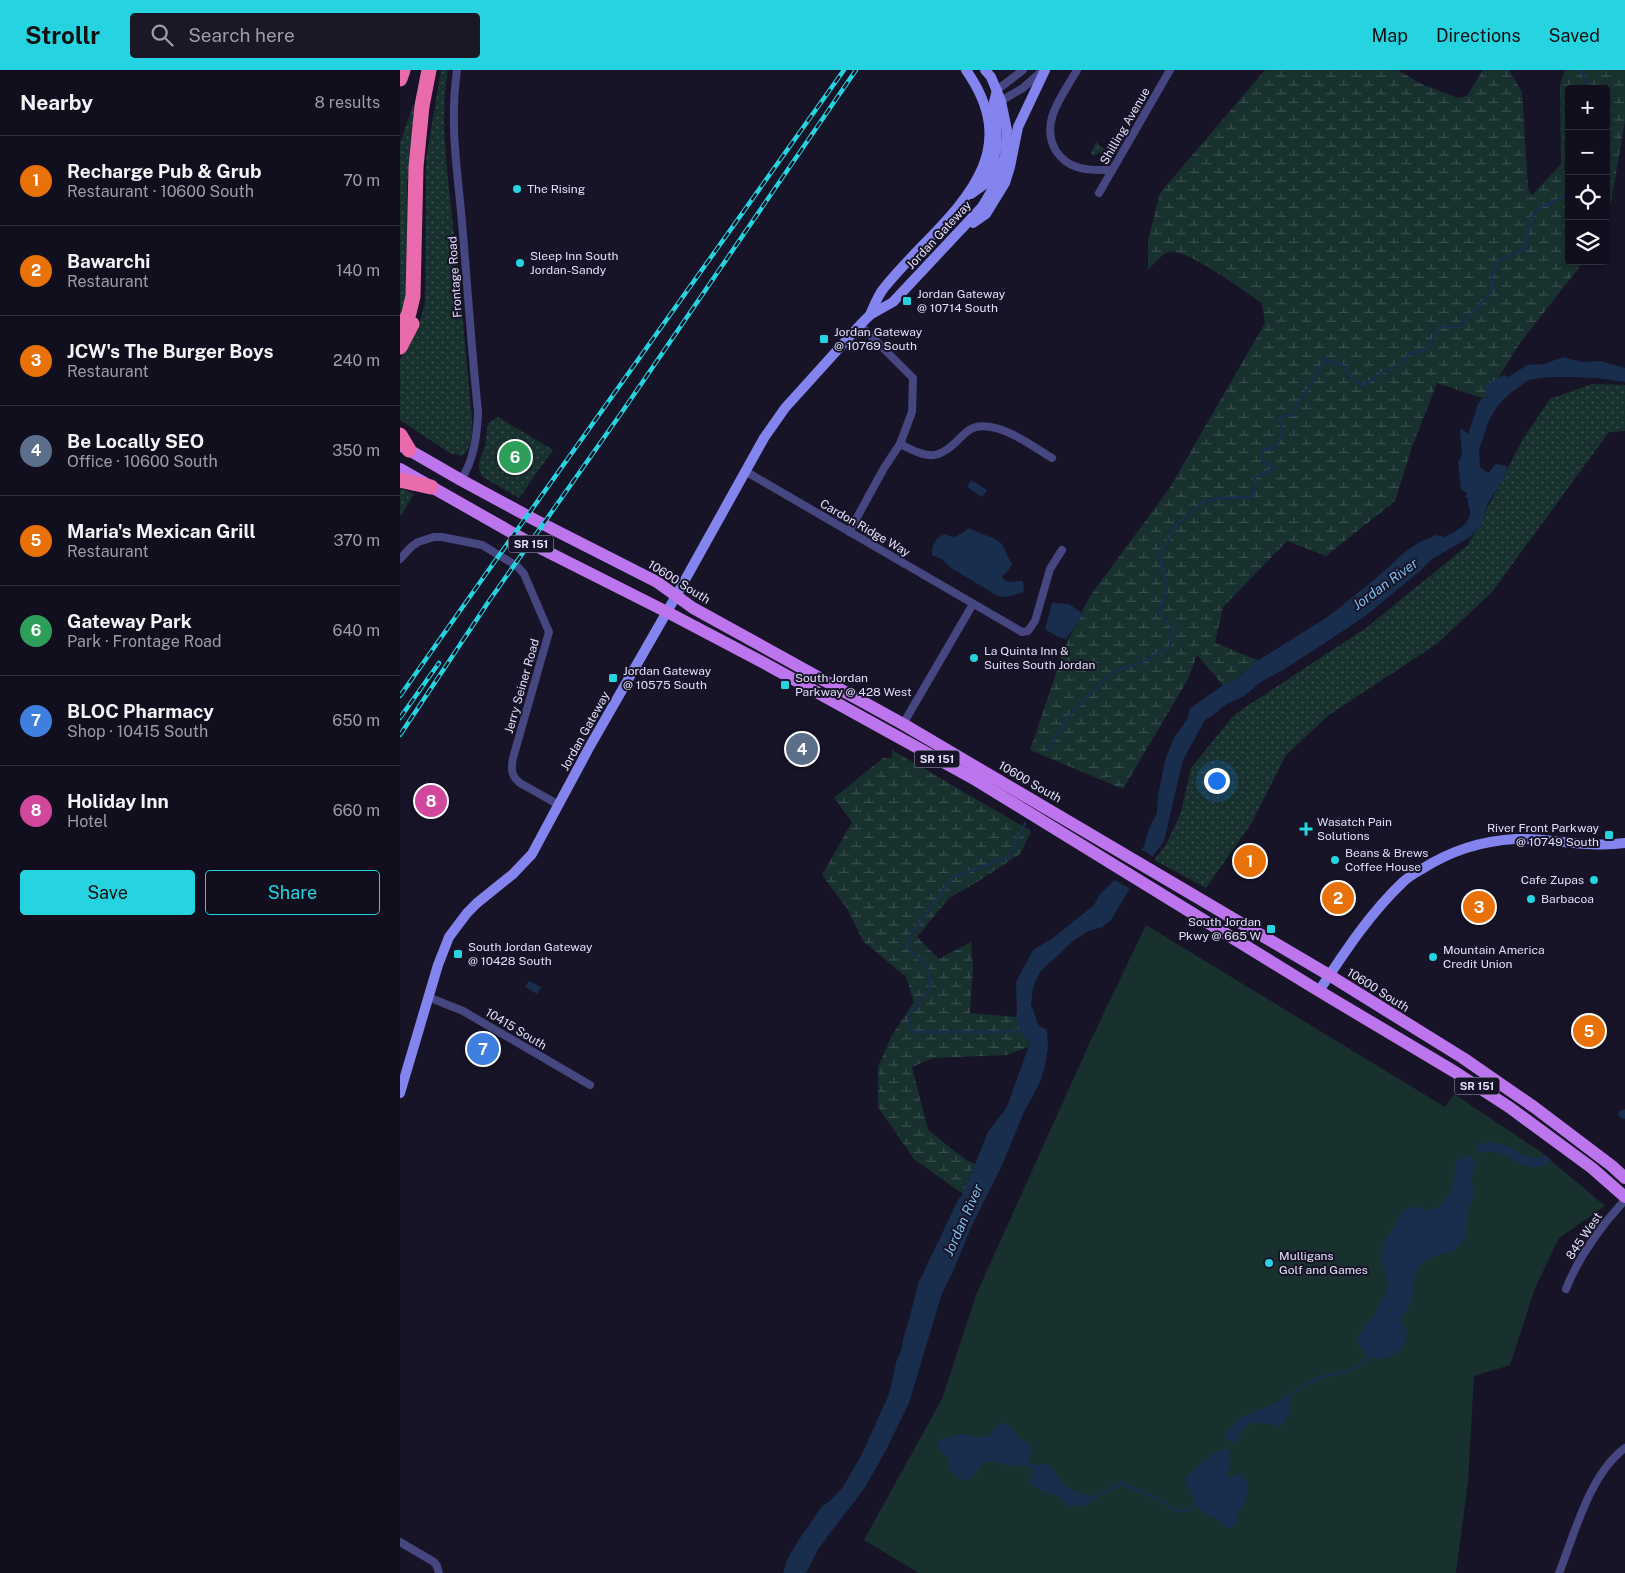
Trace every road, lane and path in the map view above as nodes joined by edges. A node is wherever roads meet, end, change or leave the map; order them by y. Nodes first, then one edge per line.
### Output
1 (403, 70) edge
2 (429, 70) edge
3 (457, 70) edge
4 (966, 70) edge
5 (973, 70) edge
6 (985, 70) edge
7 (1023, 70) edge
8 (1044, 70) edge
9 (1077, 70) edge
10 (1170, 70) edge
11 (400, 79) edge
12 (998, 96) junction
13 (1112, 170) junction
14 (1099, 192) dead end
15 (966, 197) junction
16 (965, 226) junction
17 (415, 262) junction
18 (870, 315) junction
19 (860, 325) junction
20 (400, 332) edge
21 (400, 347) edge
22 (400, 435) edge
23 (900, 444) junction
24 (404, 448) edge
25 (1052, 458) dead end
26 (400, 469) edge
27 (745, 471) junction
28 (400, 480) edge
29 (461, 480) junction
30 (432, 487) junction
31 (849, 532) junction
32 (1062, 550) dead end
33 (400, 560) edge
34 (676, 596) junction
35 (973, 604) junction
36 (667, 612) junction
37 (904, 724) junction
38 (559, 805) junction
39 (1625, 843) edge
40 (1329, 975) junction
41 (1319, 991) junction
42 (428, 997) junction
43 (590, 1085) dead end
44 (400, 1093) edge
45 (1625, 1178) edge
46 (1625, 1198) edge
47 (1566, 1289) dead end
48 (1625, 1448) edge
49 (400, 1542) edge
50 (439, 1573) edge
51 (1558, 1573) edge

1 - 11 highway
2 - 17 highway
3 - 29 street, Frontage Road
4 - 15 main road, Jordan Gateway
5 - 12 main road
6 - 12 main road, Jordan Gateway
7 - 12 street
8 - 12 street
8 - 16 main road
9 - 13 street
10 - 13 street, Shilling Avenue
12 - 15 main road
12 - 16 main road, Jordan Gateway
13 - 14 street, Shilling Avenue
15 - 18 main road, Jordan Gateway
16 - 18 main road, Jordan Gateway
17 - 20 highway
17 - 21 highway
18 - 19 main road, Jordan Gateway
19 - 23 street
19 - 27 main road, Jordan Gateway
22 - 24 highway
23 - 25 street
23 - 31 street
24 - 29 main road, 10600 South / SR 151
26 - 30 main road, SR 151
27 - 31 street, Cardon Ridge Way
27 - 34 main road, Jordan Gateway
28 - 30 highway
29 - 34 main road, 10600 South / SR 151
30 - 36 main road, SR 151
31 - 35 street, Cardon Ridge Way
32 - 35 street, Cardon Ridge Way
33 - 38 street, Jerry Seiner Road
34 - 36 main road, Jordan Gateway
34 - 37 main road, 10600 South / SR 151
35 - 37 street
36 - 38 main road, Jordan Gateway
36 - 41 main road, SR 151
37 - 40 main road, 10600 South / SR 151
38 - 42 main road, Jordan Gateway
39 - 40 main road
40 - 41 main road
40 - 45 main road, 10600 South / SR 151
41 - 46 main road, SR 151
42 - 43 street, 10415 South
42 - 44 main road, Jordan Gateway
46 - 47 street, 845 West
48 - 51 street
49 - 50 street

